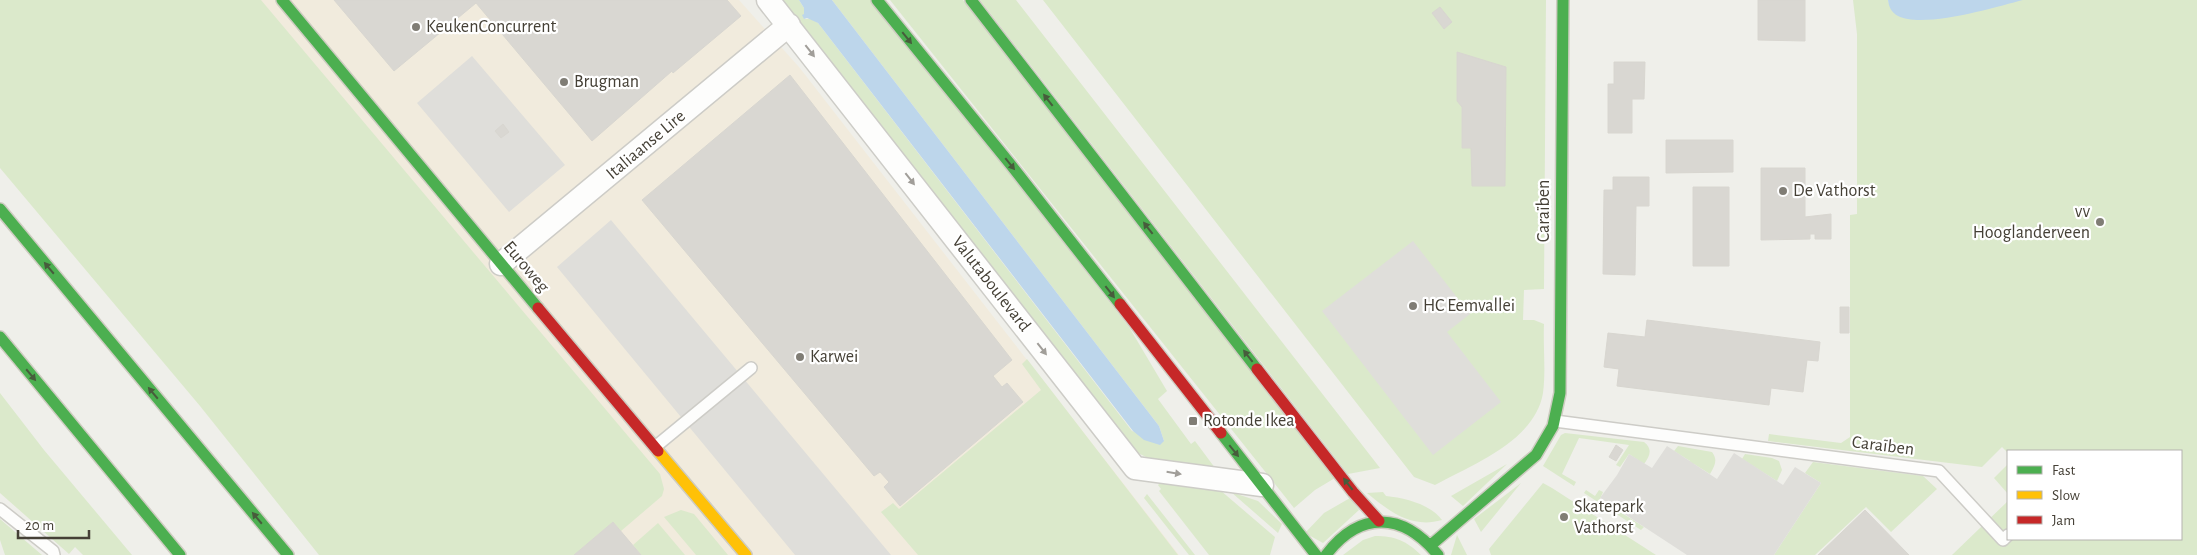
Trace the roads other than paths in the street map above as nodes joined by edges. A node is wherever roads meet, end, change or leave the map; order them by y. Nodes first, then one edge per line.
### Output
1 (282, 0) edge
2 (768, 0) edge
3 (877, 0) edge
4 (971, 0) edge
5 (1563, 0) edge
6 (789, 25) junction
7 (0, 210) edge
8 (501, 264) junction
9 (0, 338) edge
10 (751, 368) dead end
11 (1555, 422) junction
12 (655, 447) junction
13 (1262, 485) junction
14 (0, 508) edge
15 (1379, 522) junction
16 (2007, 536) edge
17 (1431, 545) junction
18 (54, 555) edge
19 (180, 555) edge
20 (288, 555) edge
21 (746, 555) edge
22 (1316, 555) edge
23 (1326, 555) edge
24 (1438, 555) edge

1 - 8 main road, Euroweg
2 - 6 street, Valutaboulevard
3 -> 13 main road
15 -> 4 main road
5 - 11 main road, Caraïben
6 - 8 street, Italiaanse Lire
6 -> 13 street, Valutaboulevard
20 -> 7 main road
8 - 12 main road, Euroweg
9 -> 19 main road
10 - 12 lane
11 - 16 lane, Caraïben
11 - 17 main road, Caraïben
12 - 21 main road, Euroweg
13 - 22 main road
14 - 18 lane
15 - 17 main road
15 - 23 main road
17 - 24 main road

